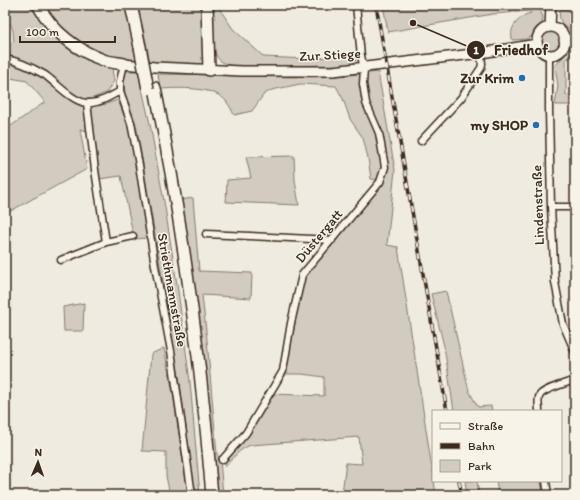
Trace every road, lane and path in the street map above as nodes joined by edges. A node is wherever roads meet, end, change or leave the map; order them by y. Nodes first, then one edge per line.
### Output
1 (38, 5) edge
2 (131, 5) edge
3 (138, 5) edge
4 (207, 5) edge
5 (356, 5) edge
6 (551, 5) edge
7 (550, 27) junction
8 (575, 39) edge
9 (564, 40) junction
10 (537, 44) junction
11 (143, 46) junction
12 (481, 53) junction
13 (549, 54) junction
14 (5, 59) edge
15 (124, 64) junction
16 (364, 68) junction
17 (208, 70) junction
18 (152, 89) junction
19 (120, 91) junction
20 (87, 103) junction
21 (421, 141) dead end
22 (551, 207) junction
23 (575, 207) edge
24 (206, 234) dead end
25 (133, 236) dead end
26 (332, 240) junction
27 (106, 242) junction
28 (61, 260) dead end
29 (575, 352) edge
30 (575, 380) edge
31 (539, 410) edge
32 (222, 460) dead end
33 (546, 482) edge
34 (192, 495) edge
35 (205, 495) edge
36 (212, 495) edge
37 (548, 495) edge

1 - 15 highway
2 - 11 highway
3 - 11 highway
4 - 17 highway
5 - 16 street, Düstergatt
6 - 7 street
7 - 9 street
7 - 10 street
8 - 9 street
9 - 13 street
10 - 12 street, Zur Stiege
10 - 13 street
11 - 18 highway
12 - 16 street, Zur Stiege
12 - 21 street
13 - 22 street, Lindenstraße
14 - 20 street
15 - 17 street, Zur Stiege
15 - 19 street, Striethmannstraße
16 - 17 street, Zur Stiege
16 - 26 street, Düstergatt
18 - 35 highway
18 - 36 highway
19 - 20 street
19 - 34 street, Striethmannstraße
20 - 27 street
22 - 23 street
22 - 29 street, Lindenstraße
24 - 26 street
25 - 27 street, Striethmannstraße
26 - 32 street, Düstergatt
27 - 28 street, Striethmannstraße
30 - 31 street
33 - 37 street

